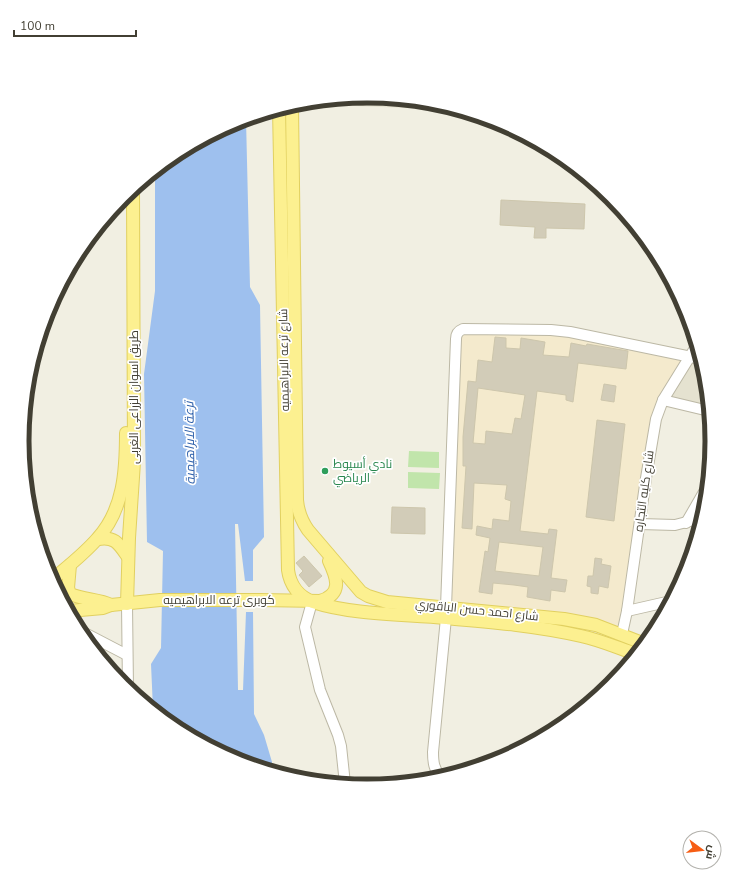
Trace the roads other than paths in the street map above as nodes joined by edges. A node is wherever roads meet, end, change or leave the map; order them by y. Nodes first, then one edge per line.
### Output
1 (290, 112) edge
2 (279, 115) edge
3 (133, 197) edge
4 (127, 203) edge
5 (692, 351) edge
6 (689, 356) junction
7 (694, 357) edge
8 (289, 377) junction
9 (663, 400) junction
10 (703, 407) edge
11 (700, 499) edge
12 (695, 520) edge
13 (686, 523) junction
14 (640, 524) junction
15 (98, 539) junction
16 (325, 551) junction
17 (128, 557) junction
18 (70, 565) junction
19 (57, 575) edge
20 (312, 602) junction
21 (664, 603) edge
22 (127, 604) junction
23 (112, 605) junction
24 (75, 611) edge
25 (627, 611) junction
26 (446, 612) junction
27 (596, 625) junction
28 (622, 634) junction
29 (91, 636) edge
30 (592, 639) junction
31 (639, 641) edge
32 (631, 652) edge
33 (127, 655) junction
34 (128, 680) edge
35 (436, 772) edge
36 (344, 778) edge

1 - 8 main road, شارع ترعه الابراهيميه
2 - 8 main road, شارع ترعه الابراهيميه
3 - 17 main road, طريق اسوان الزراعى الغربى
4 - 15 main road, طريق اسوان الزراعى الغربى
5 - 6 street, شارع كليه التجاره
6 - 7 street
6 - 9 street, شارع كليه التجاره
6 - 26 street
8 - 16 main road, شارع ترعه الابراهيميه
8 - 20 main road, شارع ترعه الابراهيميه
9 - 10 street
9 - 14 street, شارع كليه التجاره
11 - 13 street
12 - 13 street
13 - 14 street
14 - 25 street, شارع كليه التجاره
15 - 17 main road
15 - 18 main road, طريق اسوان الزراعى الغربى
16 - 20 main road
16 - 26 main road, شارع احمد حسن الباقوري
17 - 22 main road, طريق اسوان الزراعى الغربى
18 - 19 main road, طريق اسوان الزراعى الغربى
18 - 23 main road
20 - 22 main road, كوبرى ترعه الابراهيميه
20 - 26 main road, شارع احمد حسن الباقوري
20 - 36 street
21 - 25 street
22 - 23 main road
22 - 33 street
23 - 24 main road
25 - 28 street, شارع كليه التجاره
26 - 27 main road, شارع احمد حسن الباقوري
26 - 30 main road, شارع احمد حسن الباقوري
26 - 35 street
27 - 28 main road, شارع احمد حسن الباقوري
27 - 30 main road
28 - 31 main road, شارع احمد حسن الباقوري
29 - 33 street
30 - 32 main road, شارع احمد حسن الباقوري
33 - 34 street

